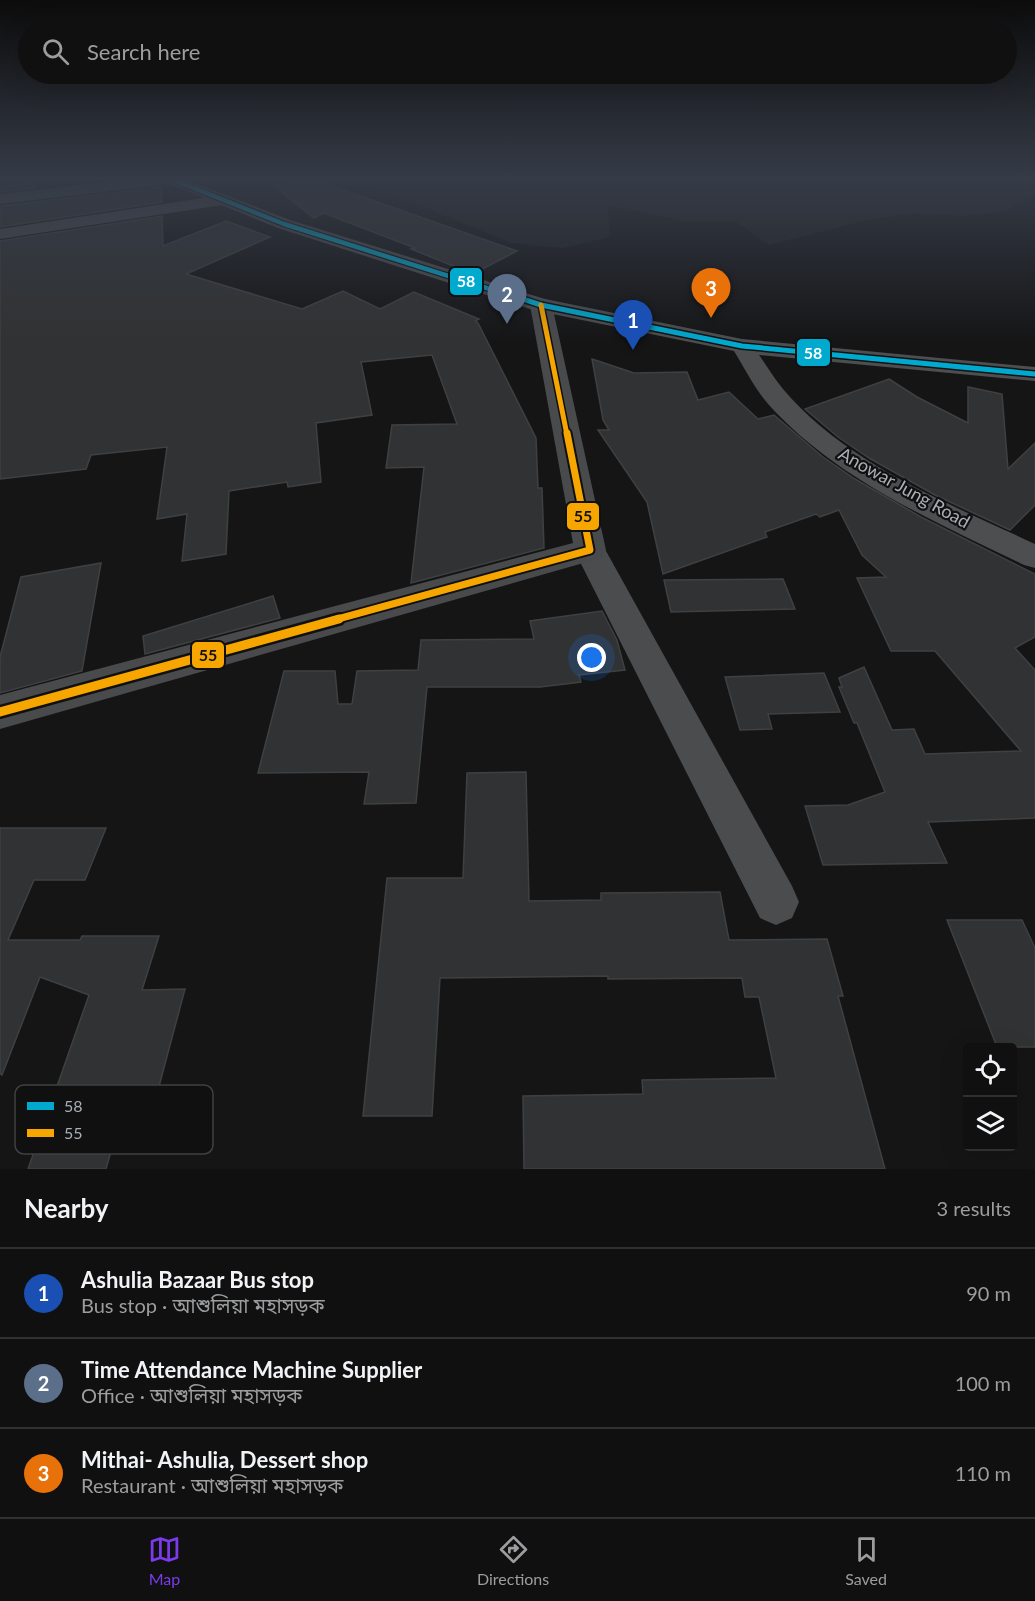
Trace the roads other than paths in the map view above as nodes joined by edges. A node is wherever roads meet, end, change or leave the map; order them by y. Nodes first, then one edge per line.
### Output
1 (314, 234) edge
2 (541, 305) junction
3 (742, 346) junction
4 (1035, 374) edge
5 (590, 550) junction
6 (1035, 557) edge
7 (0, 712) edge
8 (776, 902) dead end

1 - 2 highway
2 - 3 highway
2 - 5 street
3 - 4 highway
3 - 6 highway, Anowar Jung Road
5 - 7 street
5 - 8 street

